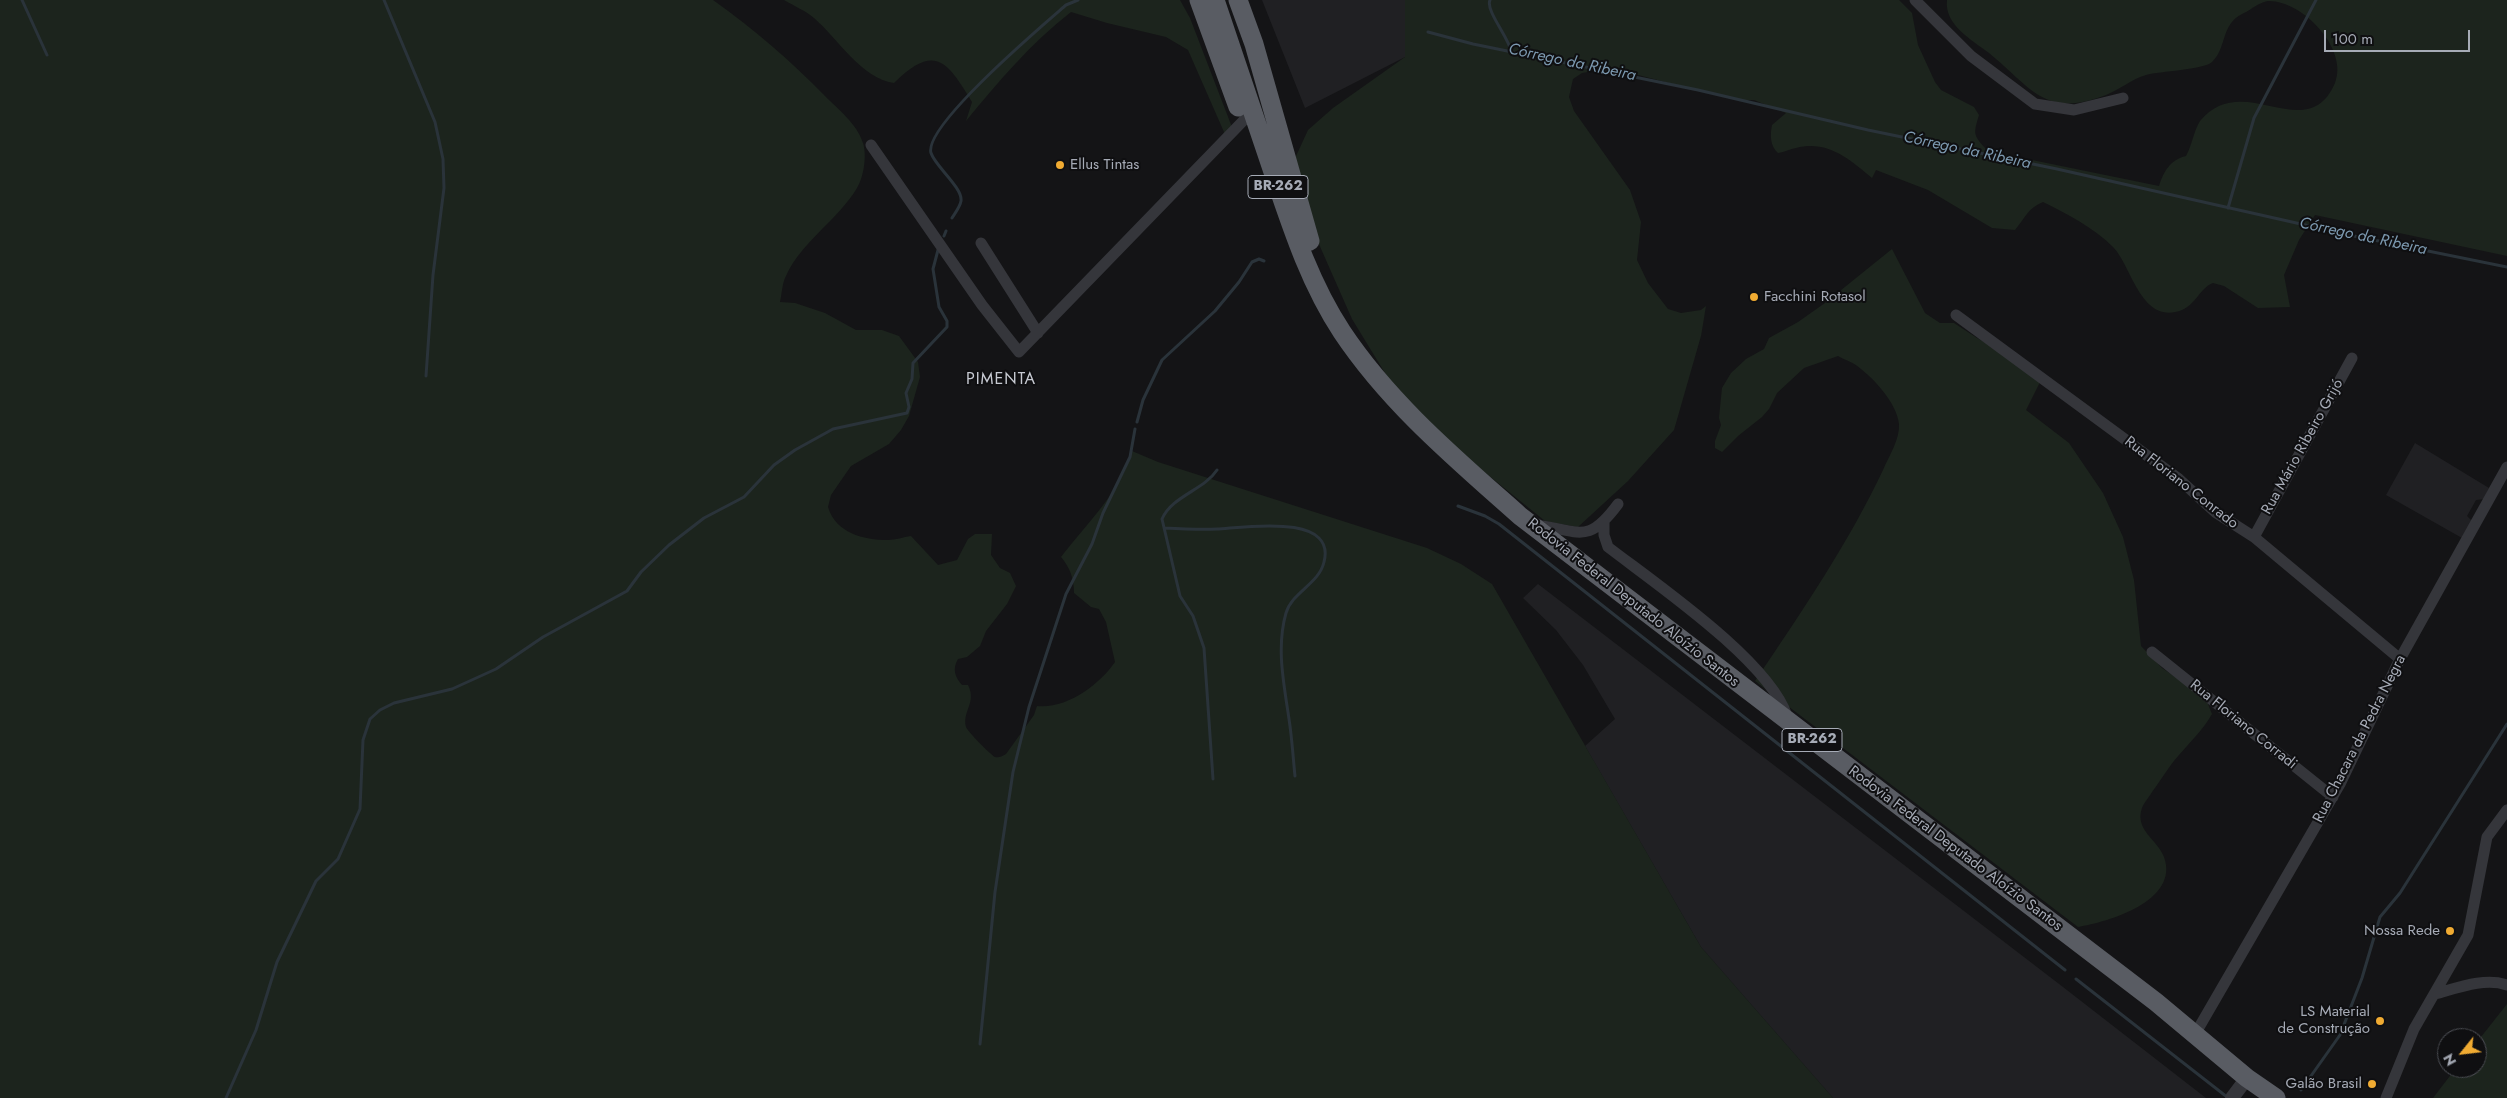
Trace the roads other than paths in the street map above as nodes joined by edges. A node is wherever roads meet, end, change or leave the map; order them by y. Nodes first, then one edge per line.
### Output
1 (1199, 0) edge
2 (1215, 0) edge
3 (1225, 0) edge
4 (1238, 0) edge
5 (1915, 0) edge
6 (2124, 98) dead end
7 (1244, 120) junction
8 (871, 145) dead end
9 (981, 243) dead end
10 (1324, 282) junction
11 (1956, 315) dead end
12 (1338, 325) junction
13 (1038, 333) junction
14 (2352, 358) dead end
15 (1366, 362) junction
16 (2507, 467) edge
17 (1618, 504) dead end
18 (1604, 522) junction
19 (1531, 524) junction
20 (2254, 537) junction
21 (2152, 652) dead end
22 (2400, 659) junction
23 (1789, 722) junction
24 (2333, 797) junction
25 (2507, 810) edge
26 (2507, 985) edge
27 (2435, 994) junction
28 (2194, 1036) junction
29 (2249, 1080) junction
30 (2232, 1098) edge
31 (2271, 1098) edge
32 (2276, 1098) edge
33 (2386, 1098) edge

1 - 7 highway, BR-262
2 - 12 highway, BR-262
3 - 10 highway, BR-262
4 - 10 highway, BR-262
5 - 6 street
7 - 12 highway, BR-262
7 - 13 street
8 - 13 street
9 - 13 street
10 - 15 highway, BR-262
11 - 20 street, Rua Floriano Conrado
12 - 15 highway, BR-262
14 - 20 street, Rua Mário Ribeiro Grijó
15 - 19 highway, Rodovia Federal Deputado Aloízio Santos / BR-262
16 - 22 street, Rua Chacara da Pedra Negra
17 - 18 street
18 - 19 street
18 - 23 street
19 - 23 highway, Rodovia Federal Deputado Aloízio Santos / BR-262
20 - 22 street, Rua Floriano Conrado
21 - 24 street, Rua Floriano Corradi
22 - 24 street, Rua Chacara da Pedra Negra
23 - 28 highway, Rodovia Federal Deputado Aloízio Santos / BR-262
24 - 28 street, Rua Chacara da Pedra Negra
25 - 27 street
26 - 27 street
27 - 33 street
28 - 29 highway, Rodovia Federal Deputado Aloízio Santos / BR-262
29 - 30 street
29 - 31 highway
29 - 32 highway, Rodovia Federal Deputado Aloízio Santos / BR-262

